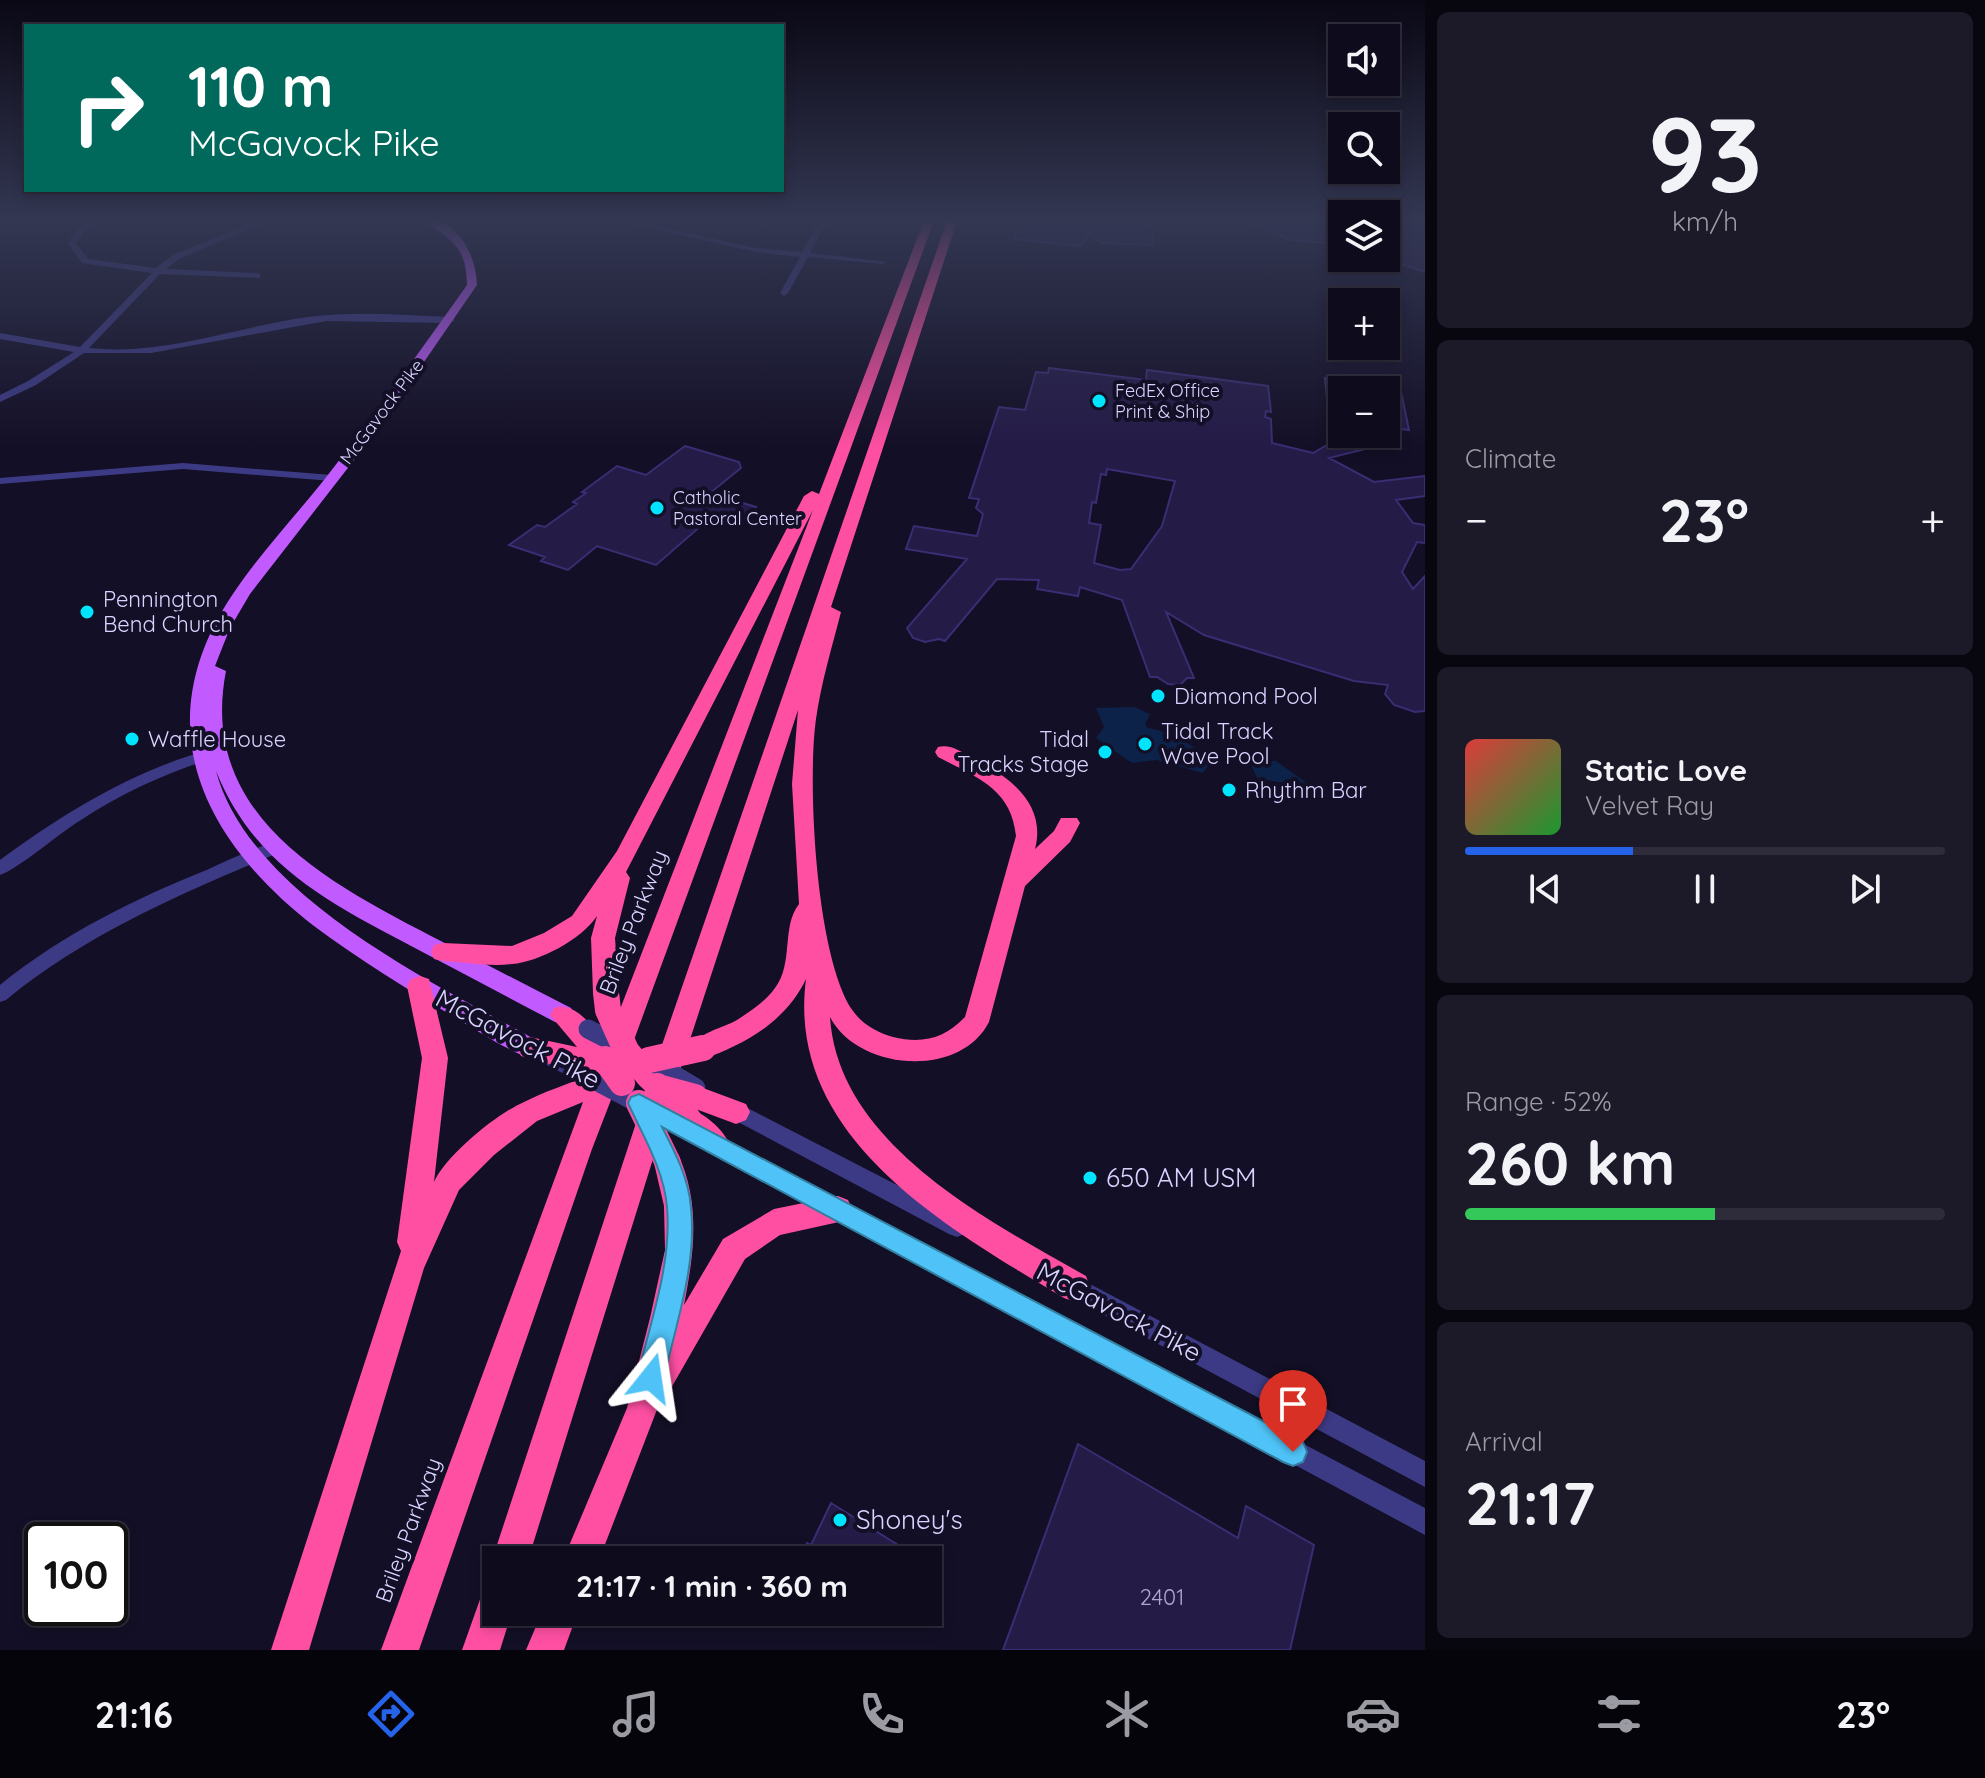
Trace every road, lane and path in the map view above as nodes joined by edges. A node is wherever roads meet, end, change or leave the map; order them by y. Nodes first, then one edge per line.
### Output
1 (135, 295) edge
2 (466, 295) edge
3 (900, 295) edge
4 (928, 295) edge
5 (450, 320) junction
6 (0, 336) edge
7 (81, 351) junction
8 (863, 391) junction
9 (0, 399) edge
10 (332, 478) junction
11 (0, 481) edge
12 (858, 506) junction
13 (262, 569) junction
14 (219, 752) junction
15 (945, 752) dead end
16 (199, 757) junction
17 (1069, 823) dead end
18 (277, 847) junction
19 (626, 855) junction
20 (255, 856) junction
21 (0, 869) edge
22 (1013, 884) junction
23 (808, 902) junction
24 (443, 952) junction
25 (821, 961) junction
26 (420, 986) junction
27 (0, 995) edge
28 (563, 1015) joint
29 (530, 1048) joint
30 (580, 1048) junction
31 (629, 1073) junction
32 (691, 1108) junction
33 (736, 1112) joint
34 (715, 1143) joint
35 (838, 1210) junction
36 (409, 1267) junction
37 (1075, 1287) junction
38 (643, 1408) junction
39 (1425, 1475) edge
40 (1425, 1522) edge
41 (514, 1546) edge
42 (587, 1546) edge
43 (489, 1626) edge
44 (554, 1626) edge
45 (290, 1650) edge
46 (400, 1650) edge
47 (481, 1650) edge
48 (545, 1650) edge

1 - 7 street
2 - 5 main road, McGavock Pike
3 - 8 highway, Briley Parkway
4 - 12 highway
5 - 7 street
5 - 10 main road, McGavock Pike
6 - 7 street
7 - 9 street
8 - 19 highway
8 - 46 highway, Briley Parkway
10 - 11 street
10 - 13 main road, McGavock Pike
12 - 23 highway
12 - 41 highway
13 - 14 main road, McGavock Pike
13 - 16 main road, McGavock Pike
14 - 16 street
14 - 18 main road, McGavock Pike
15 - 22 highway
16 - 20 main road, McGavock Pike
16 - 21 street
17 - 22 highway
18 - 20 street
18 - 24 main road, McGavock Pike
19 - 24 highway
19 - 31 highway, bridge
20 - 26 main road, McGavock Pike
20 - 27 street
22 - 25 highway
23 - 25 highway
23 - 31 highway, bridge
24 - 28 main road, McGavock Pike
25 - 37 highway
26 - 29 main road, McGavock Pike
26 - 36 highway
28 - 30 highway
29 - 30 highway
30 - 31 highway
31 - 32 highway, bridge
31 - 36 highway
31 - 38 highway, bridge
32 - 33 highway
32 - 34 highway
33 - 37 street, McGavock Pike
34 - 35 street, McGavock Pike
35 - 38 highway
35 - 40 street, McGavock Pike
36 - 45 highway
37 - 39 street, McGavock Pike
38 - 42 highway
43 - 47 highway
44 - 48 highway

